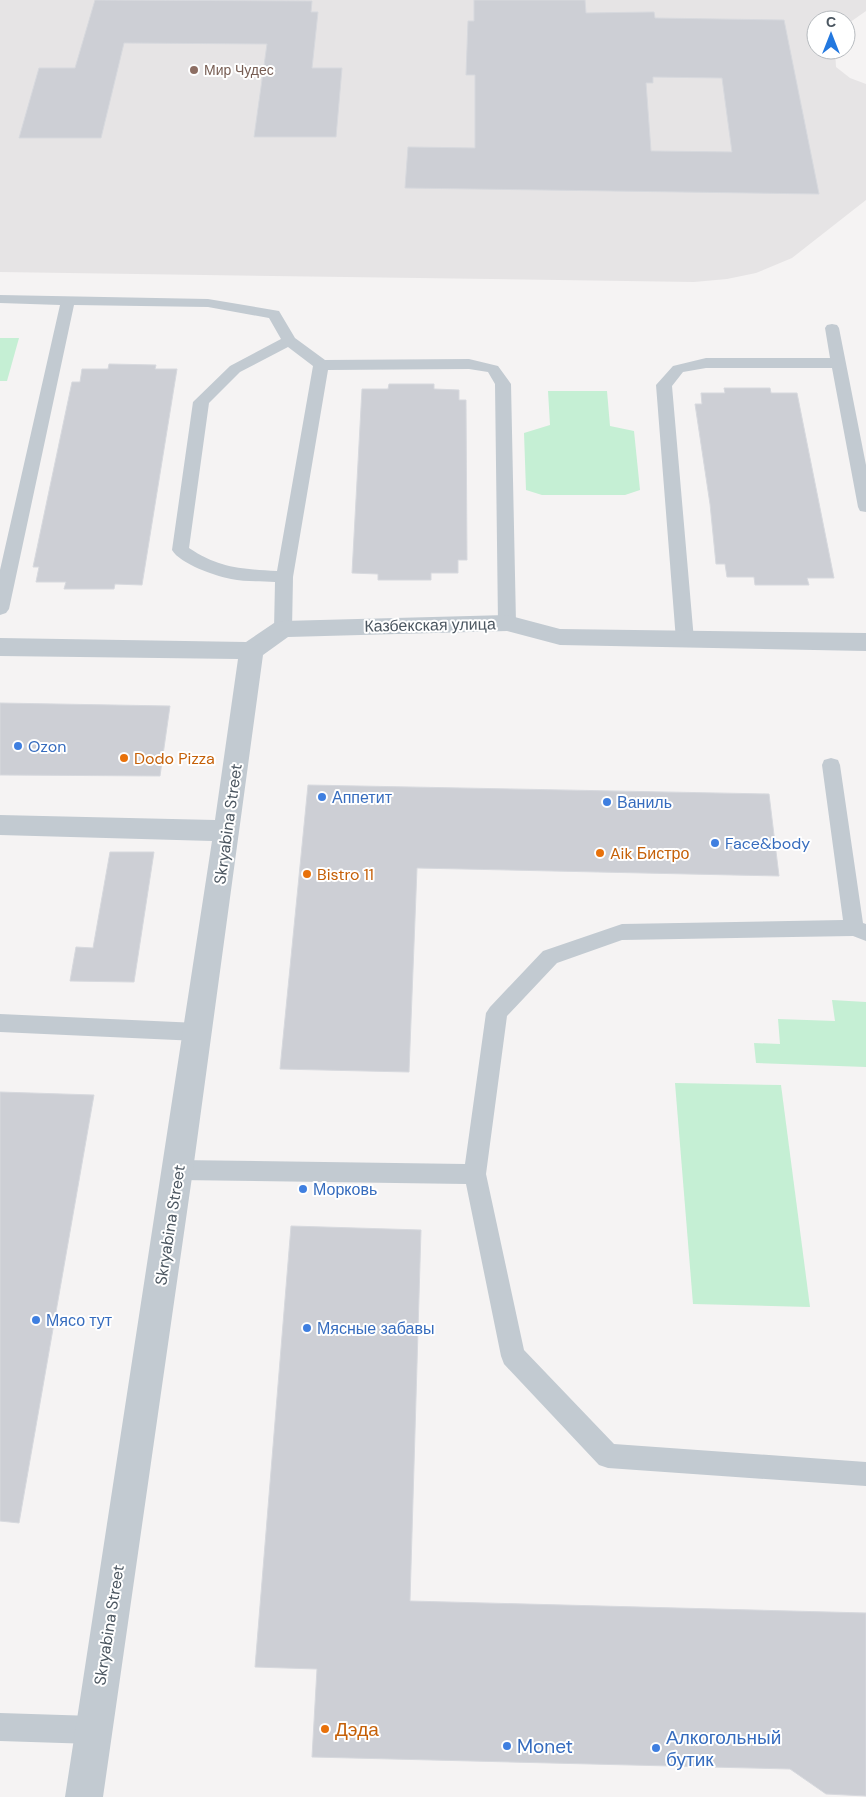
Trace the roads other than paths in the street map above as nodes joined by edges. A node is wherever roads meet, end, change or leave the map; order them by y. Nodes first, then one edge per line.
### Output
1 (0, 300) edge
2 (68, 300) junction
3 (832, 328) dead end
4 (289, 341) junction
5 (838, 363) junction
6 (321, 365) junction
7 (866, 507) edge
8 (284, 577) junction
9 (0, 609) edge
10 (507, 623) junction
11 (283, 629) junction
12 (685, 640) junction
13 (866, 642) edge
14 (0, 646) edge
15 (251, 651) junction
16 (831, 765) dead end
17 (0, 825) edge
18 (227, 831) junction
19 (860, 930) edge
20 (0, 1023) edge
21 (198, 1032) junction
22 (178, 1170) junction
23 (475, 1174) junction
24 (866, 1474) edge
25 (0, 1727) edge
26 (93, 1730) junction
27 (84, 1797) edge

1 - 2 lane
2 - 4 lane
2 - 9 lane
3 - 5 lane
4 - 6 lane
4 - 8 lane
5 - 7 lane
5 - 12 lane
6 - 8 lane
6 - 10 lane
8 - 11 lane
10 - 11 street, Казбекская улица
10 - 12 street, Казбекская улица
11 - 15 street
12 - 13 street, Казбекская улица
14 - 15 street
15 - 18 street, Skryabina Street
16 - 19 lane
17 - 18 street
18 - 21 street, Skryabina Street
19 - 23 lane
20 - 21 lane
21 - 22 street, Skryabina Street
22 - 23 lane
22 - 26 street, Skryabina Street
23 - 24 lane
25 - 26 lane
26 - 27 street, Skryabina Street

